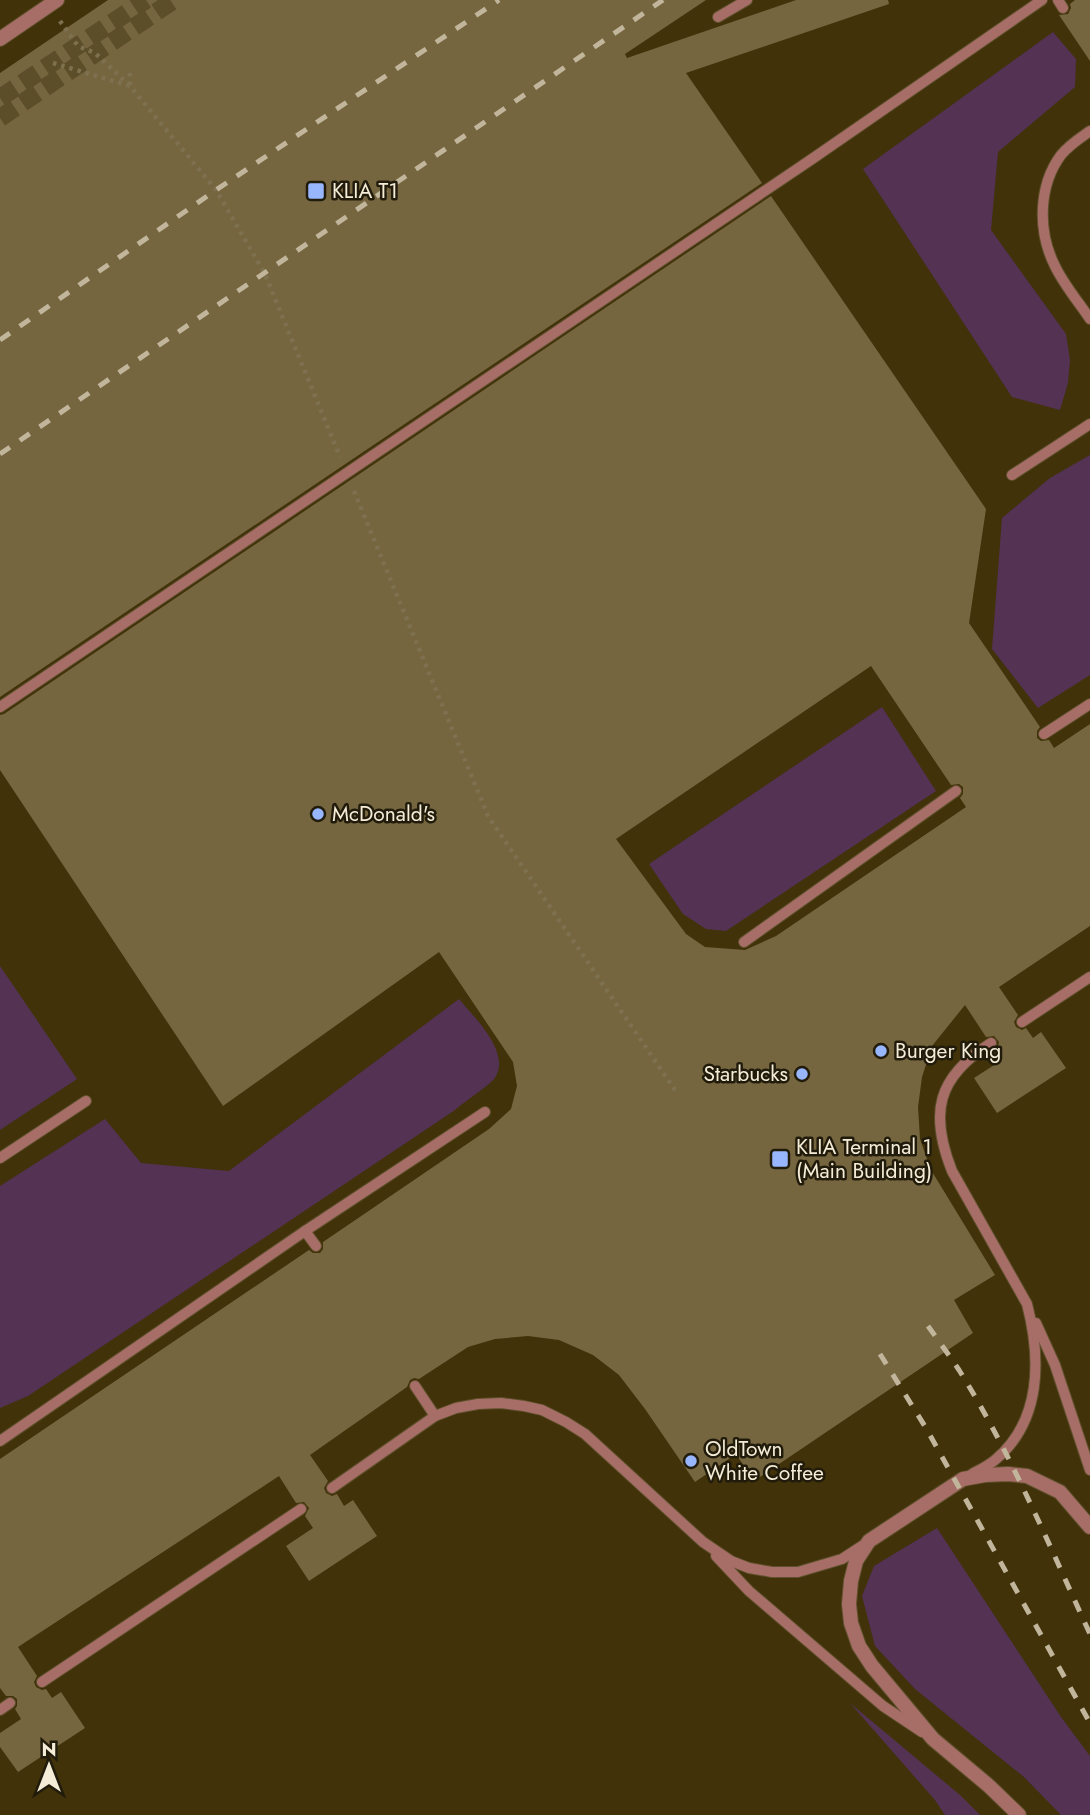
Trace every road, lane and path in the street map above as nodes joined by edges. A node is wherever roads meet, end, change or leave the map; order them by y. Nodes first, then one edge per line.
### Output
1 (57, 0) edge
2 (1042, 0) edge
3 (742, 2) edge
4 (718, 17) dead end
5 (71, 36) dead end
6 (0, 39) edge
7 (53, 63) dead end
8 (130, 69) dead end
9 (130, 86) junction
10 (1090, 131) edge
11 (1090, 319) edge
12 (1090, 424) edge
13 (347, 473) junction
14 (1012, 475) dead end
15 (1090, 704) edge
16 (0, 707) edge
17 (1044, 734) dead end
18 (956, 791) dead end
19 (744, 942) dead end
20 (1090, 977) edge
21 (1022, 1022) dead end
22 (991, 1043) dead end
23 (677, 1093) dead end
24 (86, 1101) dead end
25 (485, 1111) dead end
26 (0, 1158) edge
27 (305, 1231) junction
28 (316, 1246) dead end
29 (1027, 1304) junction
30 (415, 1387) dead end
31 (435, 1416) junction
32 (0, 1441) edge
33 (1090, 1470) edge
34 (963, 1479) junction
35 (332, 1488) dead end
36 (300, 1509) dead end
37 (1090, 1527) edge
38 (869, 1541) junction
39 (703, 1542) junction
40 (42, 1682) dead end
41 (10, 1703) dead end
42 (0, 1710) edge
43 (933, 1739) junction
44 (1019, 1815) edge

1 - 6 street
2 - 13 lane
3 - 4 lane
5 - 9 path
7 - 9 path
8 - 9 path
9 - 13 path
10 - 11 lane
12 - 14 lane
13 - 16 lane
13 - 23 path
15 - 17 lane
18 - 19 lane
20 - 21 lane
22 - 29 lane
24 - 26 lane
25 - 27 lane
27 - 28 lane
27 - 32 lane
29 - 33 lane
29 - 34 lane
30 - 31 lane
31 - 35 lane
31 - 39 lane
34 - 37 street
34 - 38 street
36 - 40 lane
38 - 39 lane
38 - 43 street
39 - 43 lane
41 - 42 lane
43 - 44 street

